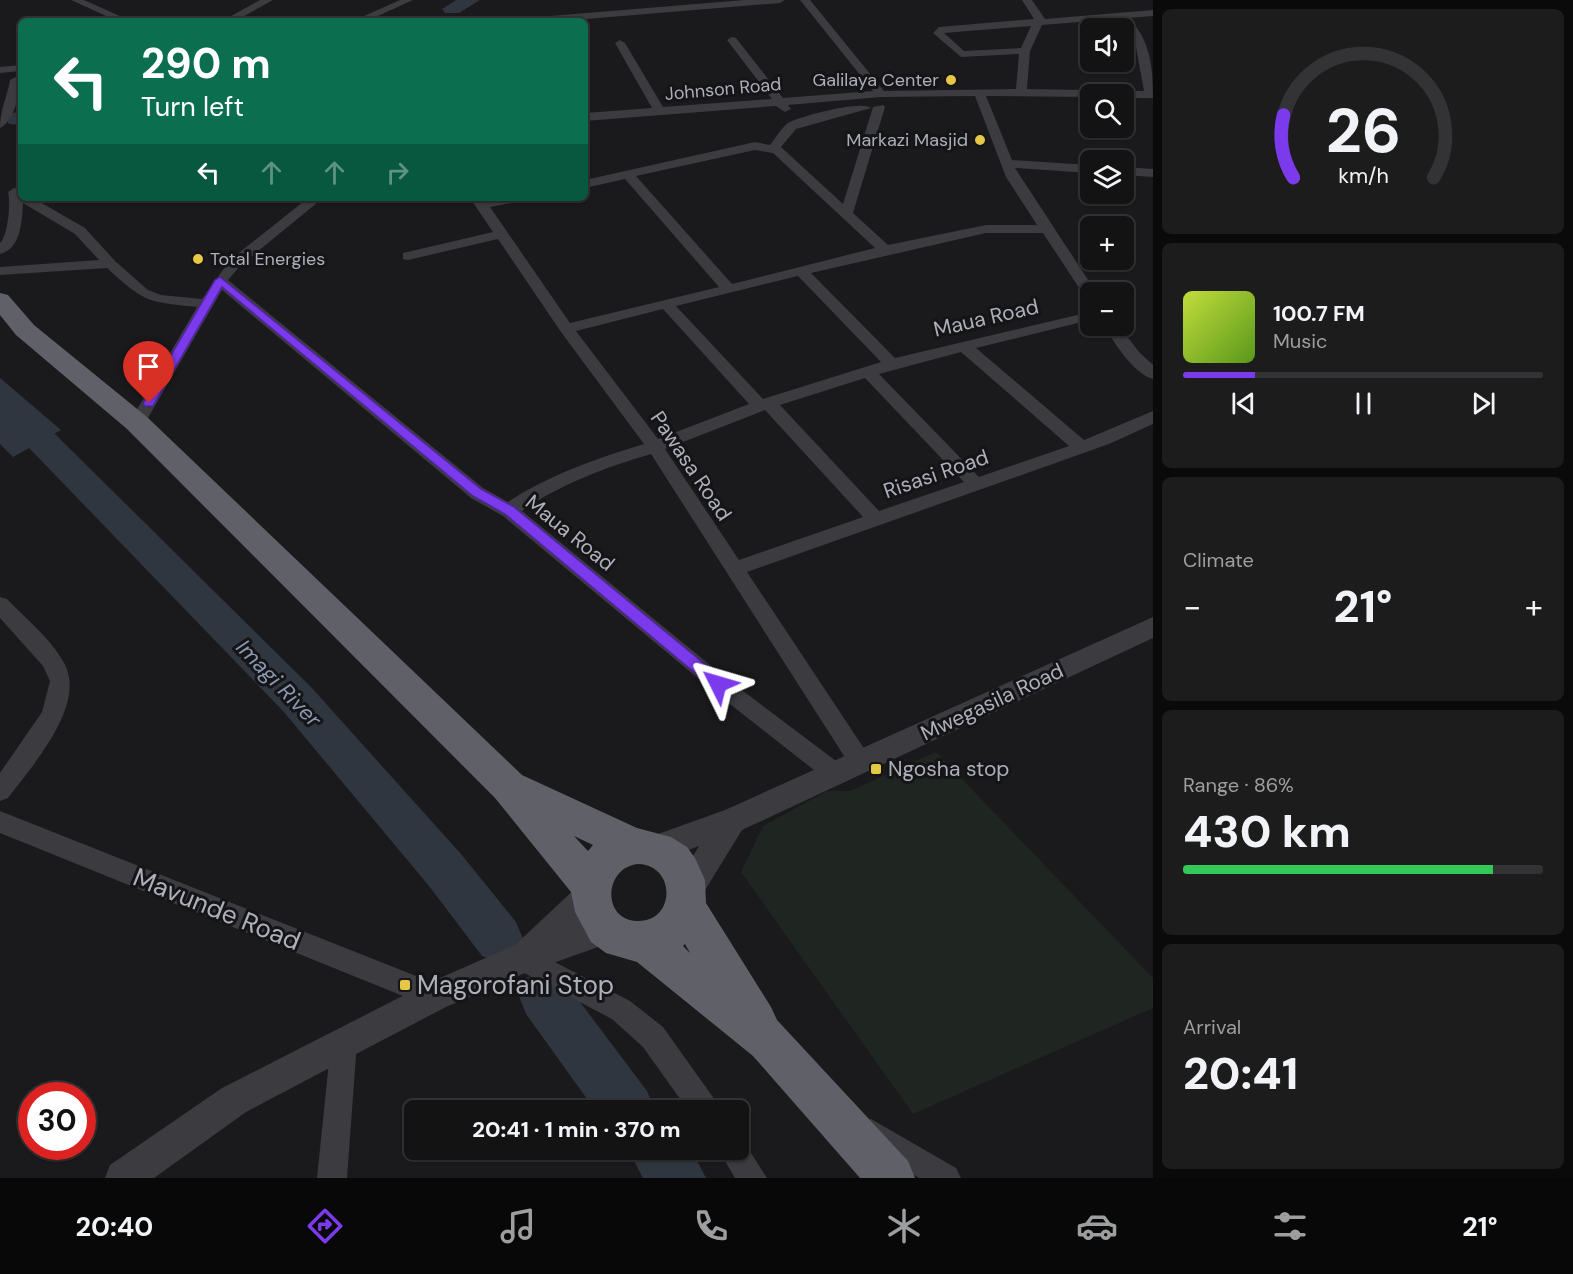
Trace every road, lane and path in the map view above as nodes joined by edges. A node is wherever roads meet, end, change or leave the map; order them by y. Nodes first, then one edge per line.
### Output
1 (76, 0) edge
2 (268, 0) edge
3 (408, 0) edge
4 (780, 0) edge
5 (805, 0) edge
6 (1027, 0) edge
7 (1153, 13) edge
8 (1121, 17) junction
9 (119, 18) edge
10 (233, 18) edge
11 (365, 18) edge
12 (562, 18) edge
13 (1036, 24) junction
14 (732, 40) dead end
15 (620, 44) dead end
16 (1025, 51) junction
17 (18, 68) edge
18 (0, 70) edge
19 (18, 78) edge
20 (0, 84) edge
21 (1021, 92) junction
22 (979, 93) junction
23 (1152, 95) edge
24 (880, 101) junction
25 (781, 102) junction
26 (661, 113) junction
27 (588, 117) edge
28 (0, 124) edge
29 (795, 125) junction
30 (773, 149) junction
31 (1009, 164) junction
32 (1080, 168) edge
33 (1134, 172) edge
34 (1153, 173) edge
35 (629, 176) junction
36 (588, 183) edge
37 (0, 186) edge
38 (18, 194) edge
39 (18, 201) edge
40 (30, 201) edge
41 (312, 201) edge
42 (480, 202) edge
43 (846, 214) junction
44 (1048, 229) junction
45 (501, 234) junction
46 (0, 250) edge
47 (885, 250) junction
48 (408, 256) dead end
49 (110, 264) junction
50 (0, 271) edge
51 (801, 271) junction
52 (220, 280) junction
53 (1082, 282) edge
54 (729, 289) junction
55 (0, 300) edge
56 (208, 304) junction
57 (667, 304) junction
58 (1080, 318) edge
59 (566, 329) junction
60 (1119, 336) edge
61 (964, 346) junction
62 (892, 364) junction
63 (868, 372) junction
64 (1153, 374) edge
65 (765, 405) junction
66 (1153, 417) edge
67 (137, 423) junction
68 (655, 447) junction
69 (1081, 447) junction
70 (976, 484) junction
71 (509, 511) junction
72 (876, 519) junction
73 (732, 569) junction
74 (0, 605) edge
75 (1153, 627) edge
76 (861, 763) junction
77 (836, 774) junction
78 (508, 786) junction
79 (0, 790) edge
80 (732, 821) junction
81 (0, 822) edge
82 (644, 848) junction
83 (688, 900) junction
84 (608, 913) junction
85 (522, 958) junction
86 (435, 996) junction
87 (768, 1041) junction
88 (344, 1042) junction
89 (698, 1100) edge
90 (829, 1109) junction
91 (740, 1160) edge
92 (327, 1174) edge
93 (123, 1178) edge
94 (752, 1178) edge
95 (891, 1178) edge
96 (946, 1178) edge

1 - 9 street
2 - 10 street
3 - 11 street
4 - 12 street
5 - 24 street
6 - 13 street
7 - 8 street
8 - 13 street
8 - 23 street
13 - 16 street
13 - 16 street
14 - 25 street
15 - 26 street
16 - 21 street
17 - 18 street
19 - 20 street
19 - 28 street
21 - 22 street
21 - 23 street
22 - 24 street
22 - 31 street
24 - 25 street, Johnson Road
24 - 29 street
24 - 43 street
25 - 26 street, Johnson Road
25 - 29 street
26 - 27 street, Johnson Road
29 - 30 street
30 - 35 street
30 - 43 street
31 - 32 street
31 - 44 street
33 - 34 street
35 - 36 street
35 - 54 street
37 - 38 street
39 - 46 street
40 - 49 street
41 - 52 street
42 - 45 street, Pawasa Road
43 - 47 street
44 - 47 street
44 - 53 street
45 - 48 street
45 - 59 street, Pawasa Road
47 - 51 street
49 - 50 street
49 - 56 street
51 - 54 street
51 - 62 street
52 - 56 street
52 - 71 street, Maua Road
54 - 57 street
55 - 67 highway
56 - 67 street
57 - 59 street
57 - 65 street
58 - 61 street, Maua Road
59 - 68 street, Pawasa Road
60 - 64 street
61 - 62 street, Maua Road
61 - 69 street
62 - 63 street, Maua Road
63 - 65 street, Maua Road
63 - 70 street
65 - 68 street, Maua Road
65 - 72 street
66 - 69 street, Risasi Road
67 - 78 highway
68 - 71 street, Maua Road
68 - 73 street, Pawasa Road
69 - 70 street, Risasi Road
70 - 72 street, Risasi Road
71 - 77 street, Maua Road
72 - 73 street, Risasi Road
73 - 76 street, Pawasa Road
74 - 79 street
75 - 76 street, Mwegasila Road
76 - 77 street, Mwegasila Road
77 - 80 street, Mwegasila Road
78 - 82 highway
78 - 84 highway
80 - 82 street, Mwegasila Road
80 - 83 street
81 - 86 street, Mavunde Road
82 - 83 highway
82 - 84 highway
83 - 84 highway
83 - 87 highway
84 - 85 street
84 - 87 highway
85 - 86 street
85 - 89 street
86 - 88 street
87 - 90 highway
88 - 92 street
88 - 93 street
90 - 95 highway
90 - 96 street
91 - 94 street

